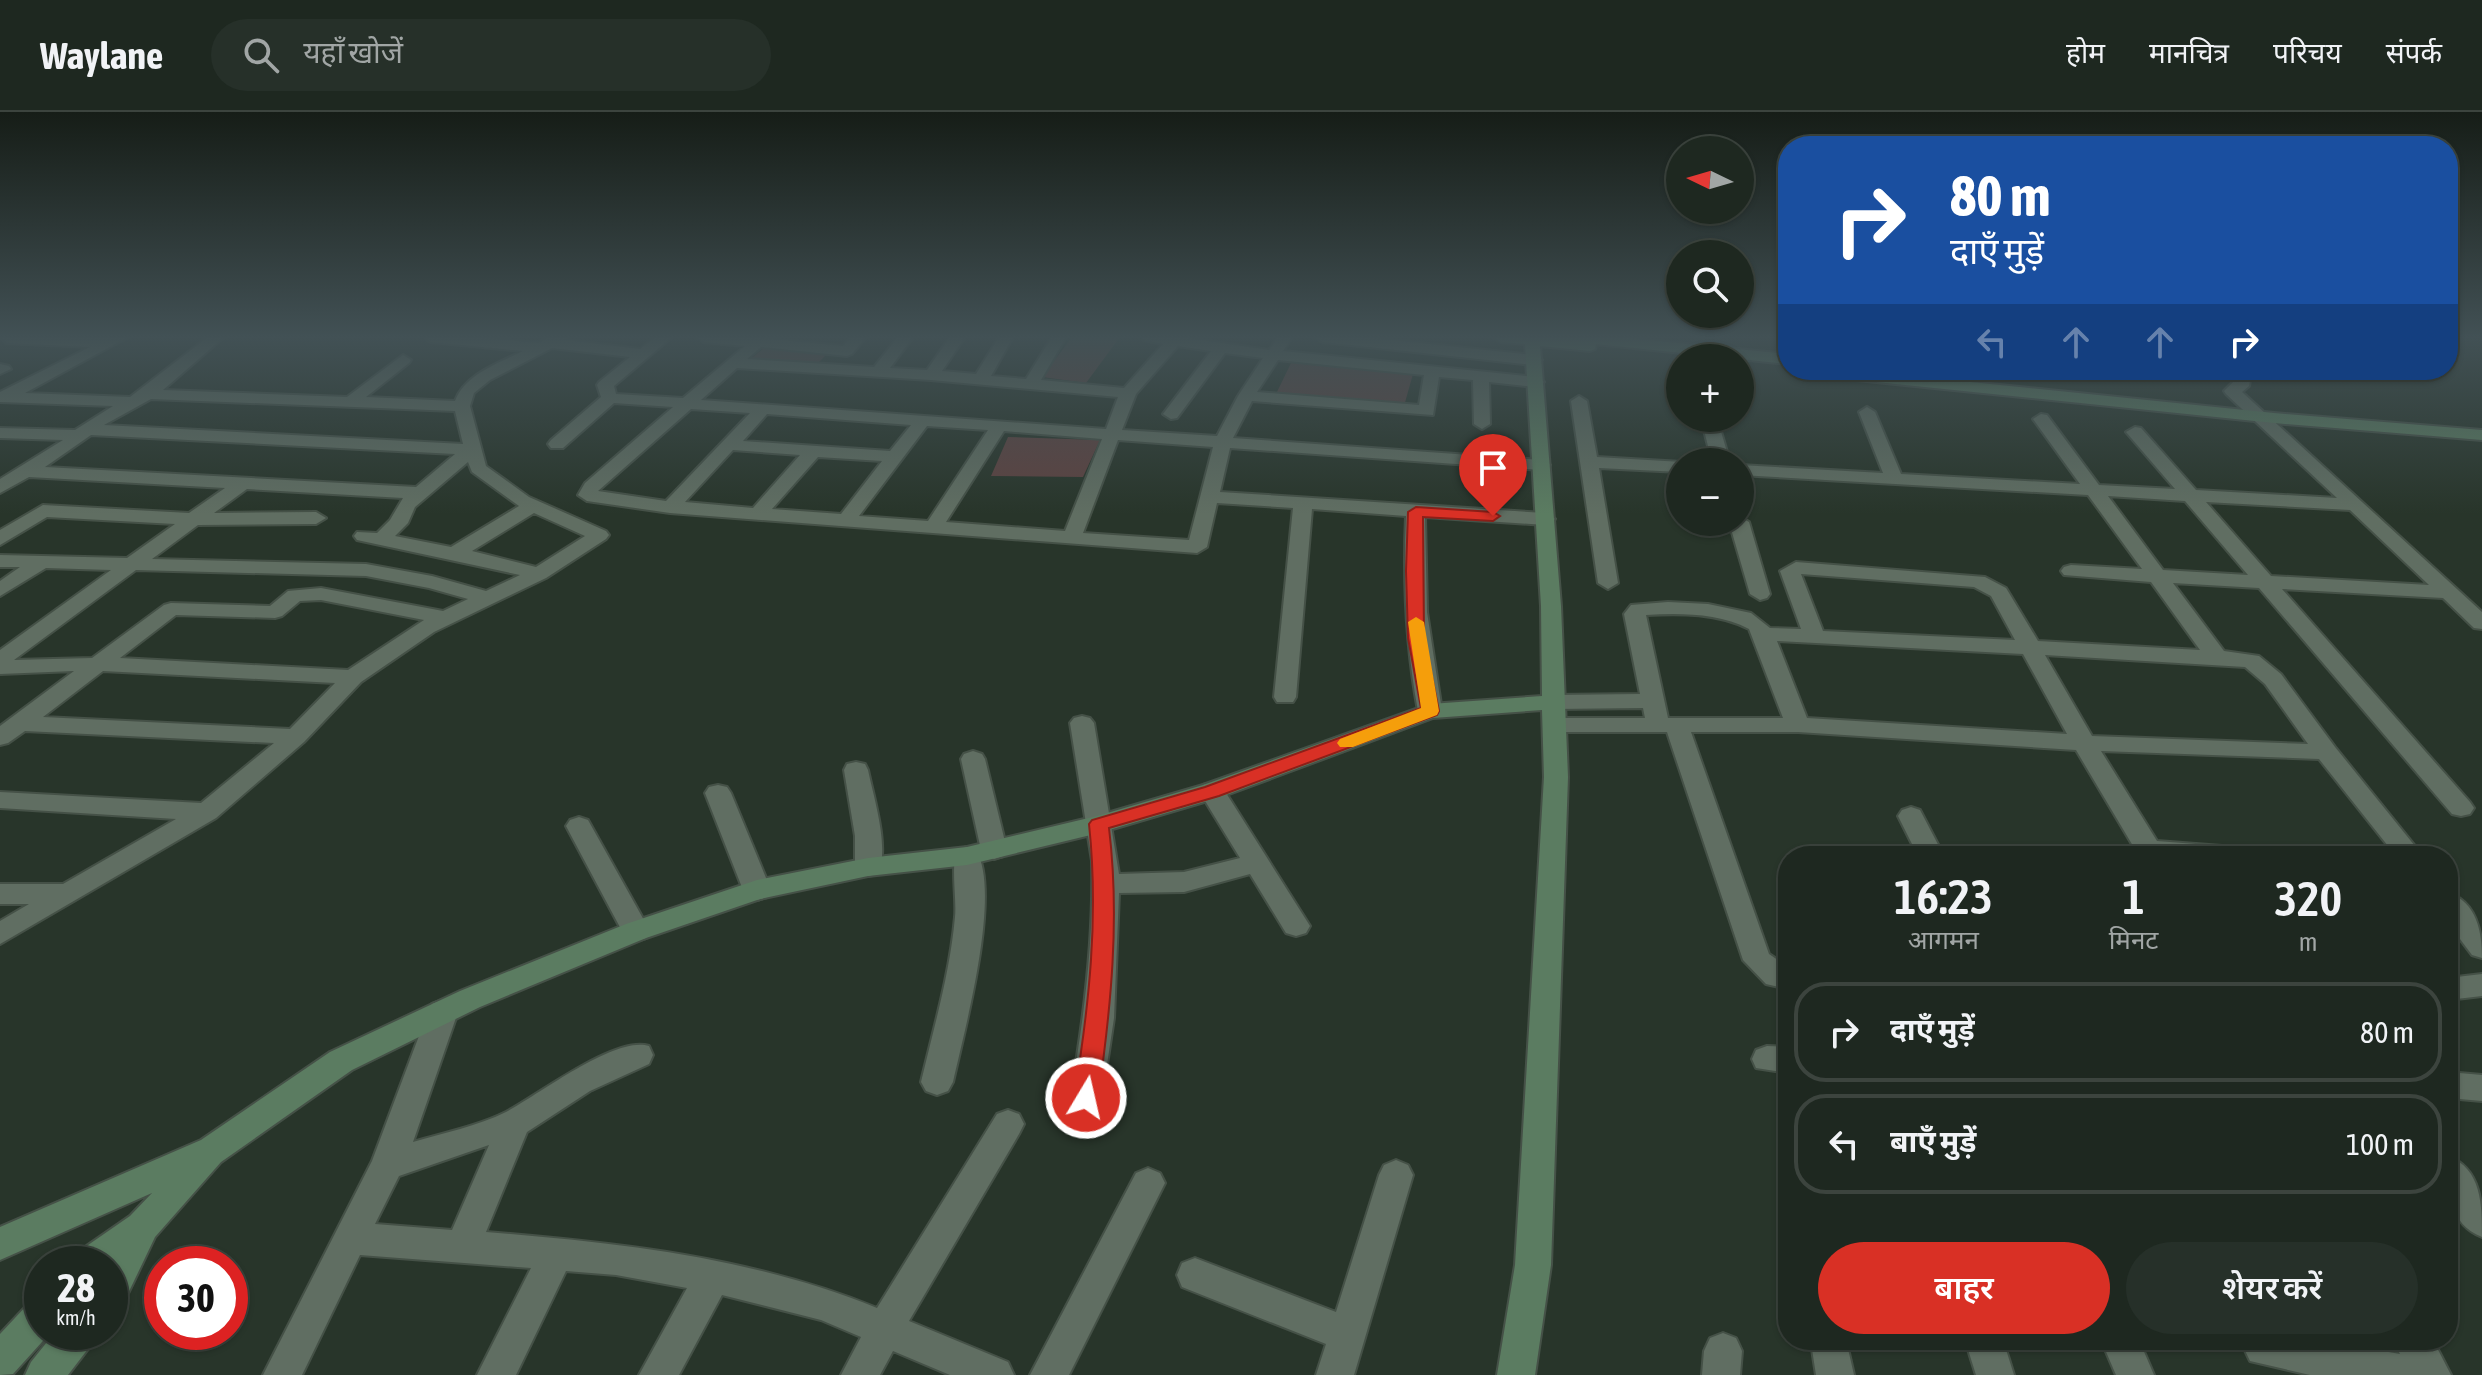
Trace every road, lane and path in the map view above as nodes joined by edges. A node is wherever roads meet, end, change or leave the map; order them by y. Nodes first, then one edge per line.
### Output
1 (143, 396) edge
2 (358, 396) edge
3 (468, 396) edge
4 (694, 396) edge
5 (1127, 396) edge
6 (1185, 396) edge
7 (1246, 396) joint
8 (1429, 396) edge
9 (1481, 396) edge
10 (1537, 396) edge
11 (2116, 396) edge
12 (2237, 396) edge
13 (2, 397) edge
14 (140, 398) junction
15 (610, 398) joint
16 (465, 399) junction
17 (1579, 401) dead end
18 (350, 402) junction
19 (685, 404) junction
20 (764, 408) junction
21 (2251, 410) junction
22 (1867, 412) dead end
23 (1171, 414) dead end
24 (924, 419) junction
25 (2041, 419) dead end
26 (1482, 424) dead end
27 (1000, 425) junction
28 (2482, 426) edge
29 (83, 432) junction
30 (2135, 432) dead end
31 (0, 433) edge
32 (1111, 434) junction
33 (2482, 435) edge
34 (1223, 441) junction
35 (557, 444) dead end
36 (730, 445) junction
37 (471, 450) junction
38 (813, 451) junction
39 (895, 457) junction
40 (1589, 462) junction
41 (1541, 465) junction
42 (1666, 466) edge
43 (1754, 471) edge
44 (15, 474) edge
45 (1894, 478) junction
46 (243, 483) junction
47 (297, 485) junction
48 (0, 487) edge
49 (2091, 488) junction
50 (419, 493) junction
51 (2193, 495) junction
52 (1212, 497) junction
53 (1303, 505) junction
54 (2355, 505) junction
55 (533, 506) junction
56 (670, 507) junction
57 (1416, 512) junction
58 (758, 513) junction
59 (316, 518) dead end
60 (192, 519) junction
61 (254, 519) junction
62 (1545, 519) junction
63 (846, 520) junction
64 (934, 526) junction
65 (1743, 536) edge
66 (1072, 537) junction
67 (0, 539) edge
68 (455, 553) junction
69 (0, 561) edge
70 (43, 561) junction
71 (131, 563) junction
72 (2071, 571) dead end
73 (539, 574) junction
74 (2154, 576) junction
75 (2268, 582) junction
76 (1608, 583) dead end
77 (0, 590) edge
78 (2448, 592) junction
79 (1760, 594) dead end
80 (490, 599) junction
81 (446, 618) junction
82 (2482, 623) edge
83 (1764, 634) junction
84 (1815, 637) junction
85 (2030, 650) junction
86 (2217, 657) junction
87 (0, 660) edge
88 (100, 664) junction
89 (0, 667) edge
90 (353, 677) junction
91 (1285, 697) dead end
92 (1430, 711) junction
93 (1555, 713) junction
94 (1662, 716) junction
95 (20, 723) junction
96 (1082, 723) dead end
97 (1798, 725) junction
98 (296, 737) junction
99 (0, 738) edge
100 (2084, 743) junction
101 (2326, 752) junction
102 (973, 759) dead end
103 (856, 770) dead end
104 (1212, 791) junction
105 (718, 793) dead end
106 (0, 800) edge
107 (2461, 808) dead end
108 (207, 812) junction
109 (1911, 816) dead end
110 (1099, 824) junction
111 (579, 826) dead end
112 (1926, 846) edge
113 (2147, 846) edge
114 (2402, 846) edge
115 (980, 853) junction
116 (1258, 862) junction
117 (868, 867) junction
118 (1106, 884) junction
119 (757, 890) junction
120 (0, 894) edge
121 (69, 894) junction
122 (2458, 916) edge
123 (1296, 926) dead end
124 (636, 931) junction
125 (0, 934) edge
126 (2482, 947) edge
127 (1778, 976) edge
128 (2482, 985) edge
129 (2458, 988) edge
130 (443, 1012) junction
131 (638, 1055) dead end
132 (937, 1082) dead end
133 (2458, 1086) edge
134 (2482, 1088) edge
135 (1086, 1098) dead end
136 (515, 1123) junction
137 (1008, 1124) dead end
138 (213, 1150) junction
139 (387, 1165) junction
140 (1396, 1175) dead end
141 (1148, 1183) dead end
142 (2458, 1189) edge
143 (2482, 1221) edge
144 (142, 1227) junction
145 (353, 1238) junction
146 (0, 1244) edge
147 (116, 1246) edge
148 (463, 1246) junction
149 (557, 1253) junction
150 (128, 1255) edge
151 (1195, 1275) dead end
152 (713, 1276) junction
153 (885, 1328) junction
154 (1346, 1334) junction
155 (24, 1335) edge
156 (64, 1350) edge
157 (1987, 1350) edge
158 (2124, 1350) edge
159 (2274, 1350) edge
160 (2418, 1350) edge
161 (0, 1361) edge
162 (44, 1375) edge
163 (282, 1375) edge
164 (496, 1375) edge
165 (658, 1375) edge
166 (860, 1375) edge
167 (995, 1375) edge
168 (1049, 1375) edge
169 (1335, 1375) edge
170 (1516, 1375) edge
171 (1995, 1375) edge
172 (2135, 1375) edge
173 (2410, 1375) edge
174 (2432, 1375) edge

1 - 14 street
2 - 18 street
3 - 16 street
4 - 19 street
5 - 32 street
6 - 23 street
7 - 8 street
7 - 34 street
9 - 26 street
10 - 41 main road
11 - 21 main road
12 - 21 street
13 - 14 street
14 - 18 street
14 - 29 street
15 - 19 street
15 - 35 street
16 - 18 street
16 - 37 street
17 - 40 street
19 - 20 street
19 - 56 street
20 - 24 street
20 - 36 street
21 - 28 main road
21 - 33 main road
21 - 54 street
22 - 45 street
24 - 27 street
24 - 39 street
25 - 49 street
27 - 32 street
27 - 64 street
29 - 31 street
29 - 37 street
29 - 44 street
30 - 51 street
32 - 34 street
32 - 66 street
34 - 41 street
34 - 52 street
36 - 38 street
36 - 56 street
37 - 50 street
37 - 55 street
38 - 39 street
38 - 58 street
39 - 63 street
40 - 42 street
40 - 76 street
41 - 62 main road
43 - 45 street
44 - 46 street
44 - 48 street
45 - 49 street
46 - 47 street
46 - 60 street
47 - 50 street
47 - 61 street
49 - 51 street
49 - 74 street
50 - 68 street
51 - 54 street
51 - 75 street
52 - 53 street
52 - 66 street
53 - 57 street
53 - 91 street
54 - 78 street
55 - 68 street
55 - 73 street
56 - 58 street
57 - 62 street
57 - 92 street
58 - 63 street
59 - 61 street
60 - 61 street
60 - 67 street
60 - 71 street
62 - 93 main road
63 - 64 street
64 - 66 street
65 - 79 street
68 - 73 street
69 - 70 street
70 - 71 street
70 - 77 street
71 - 80 street
71 - 87 street
72 - 74 street
73 - 80 street
74 - 75 street
74 - 86 street
75 - 78 street
75 - 107 street
78 - 82 street
80 - 81 street
81 - 88 street
81 - 90 street
83 - 84 street
83 - 94 street
83 - 97 street
84 - 85 street
84 - 85 street
85 - 86 street
85 - 100 street
86 - 101 street
88 - 89 street
88 - 90 street
88 - 95 street
90 - 98 street
92 - 93 main road
92 - 104 main road
93 - 94 street
93 - 170 main road
94 - 97 street
94 - 127 street
95 - 98 street
95 - 99 street
96 - 110 street
97 - 100 street
98 - 108 street
100 - 101 street
100 - 113 street
101 - 114 street
102 - 115 street
103 - 117 street
104 - 110 main road
104 - 116 street
105 - 119 street
106 - 108 street
108 - 121 street
109 - 112 street
110 - 115 main road
110 - 118 street
111 - 124 street
115 - 117 main road
115 - 132 street
116 - 118 street
116 - 123 street
117 - 119 main road
118 - 135 street
119 - 124 main road
120 - 121 street
121 - 125 street
122 - 126 street
124 - 130 main road
128 - 129 street
130 - 138 main road
130 - 139 street
131 - 136 street
133 - 134 street
136 - 139 street
136 - 148 street
137 - 153 street
138 - 144 main road
138 - 146 main road
139 - 145 street
140 - 154 street
141 - 168 street
142 - 143 street
144 - 147 main road
144 - 150 main road
145 - 148 street
145 - 163 street
148 - 149 street
149 - 152 street
149 - 164 street
151 - 154 street
152 - 153 street
152 - 165 street
153 - 166 street
153 - 167 street
154 - 169 street
155 - 161 main road
156 - 162 main road
157 - 171 street
158 - 172 street
159 - 173 street
160 - 174 street

